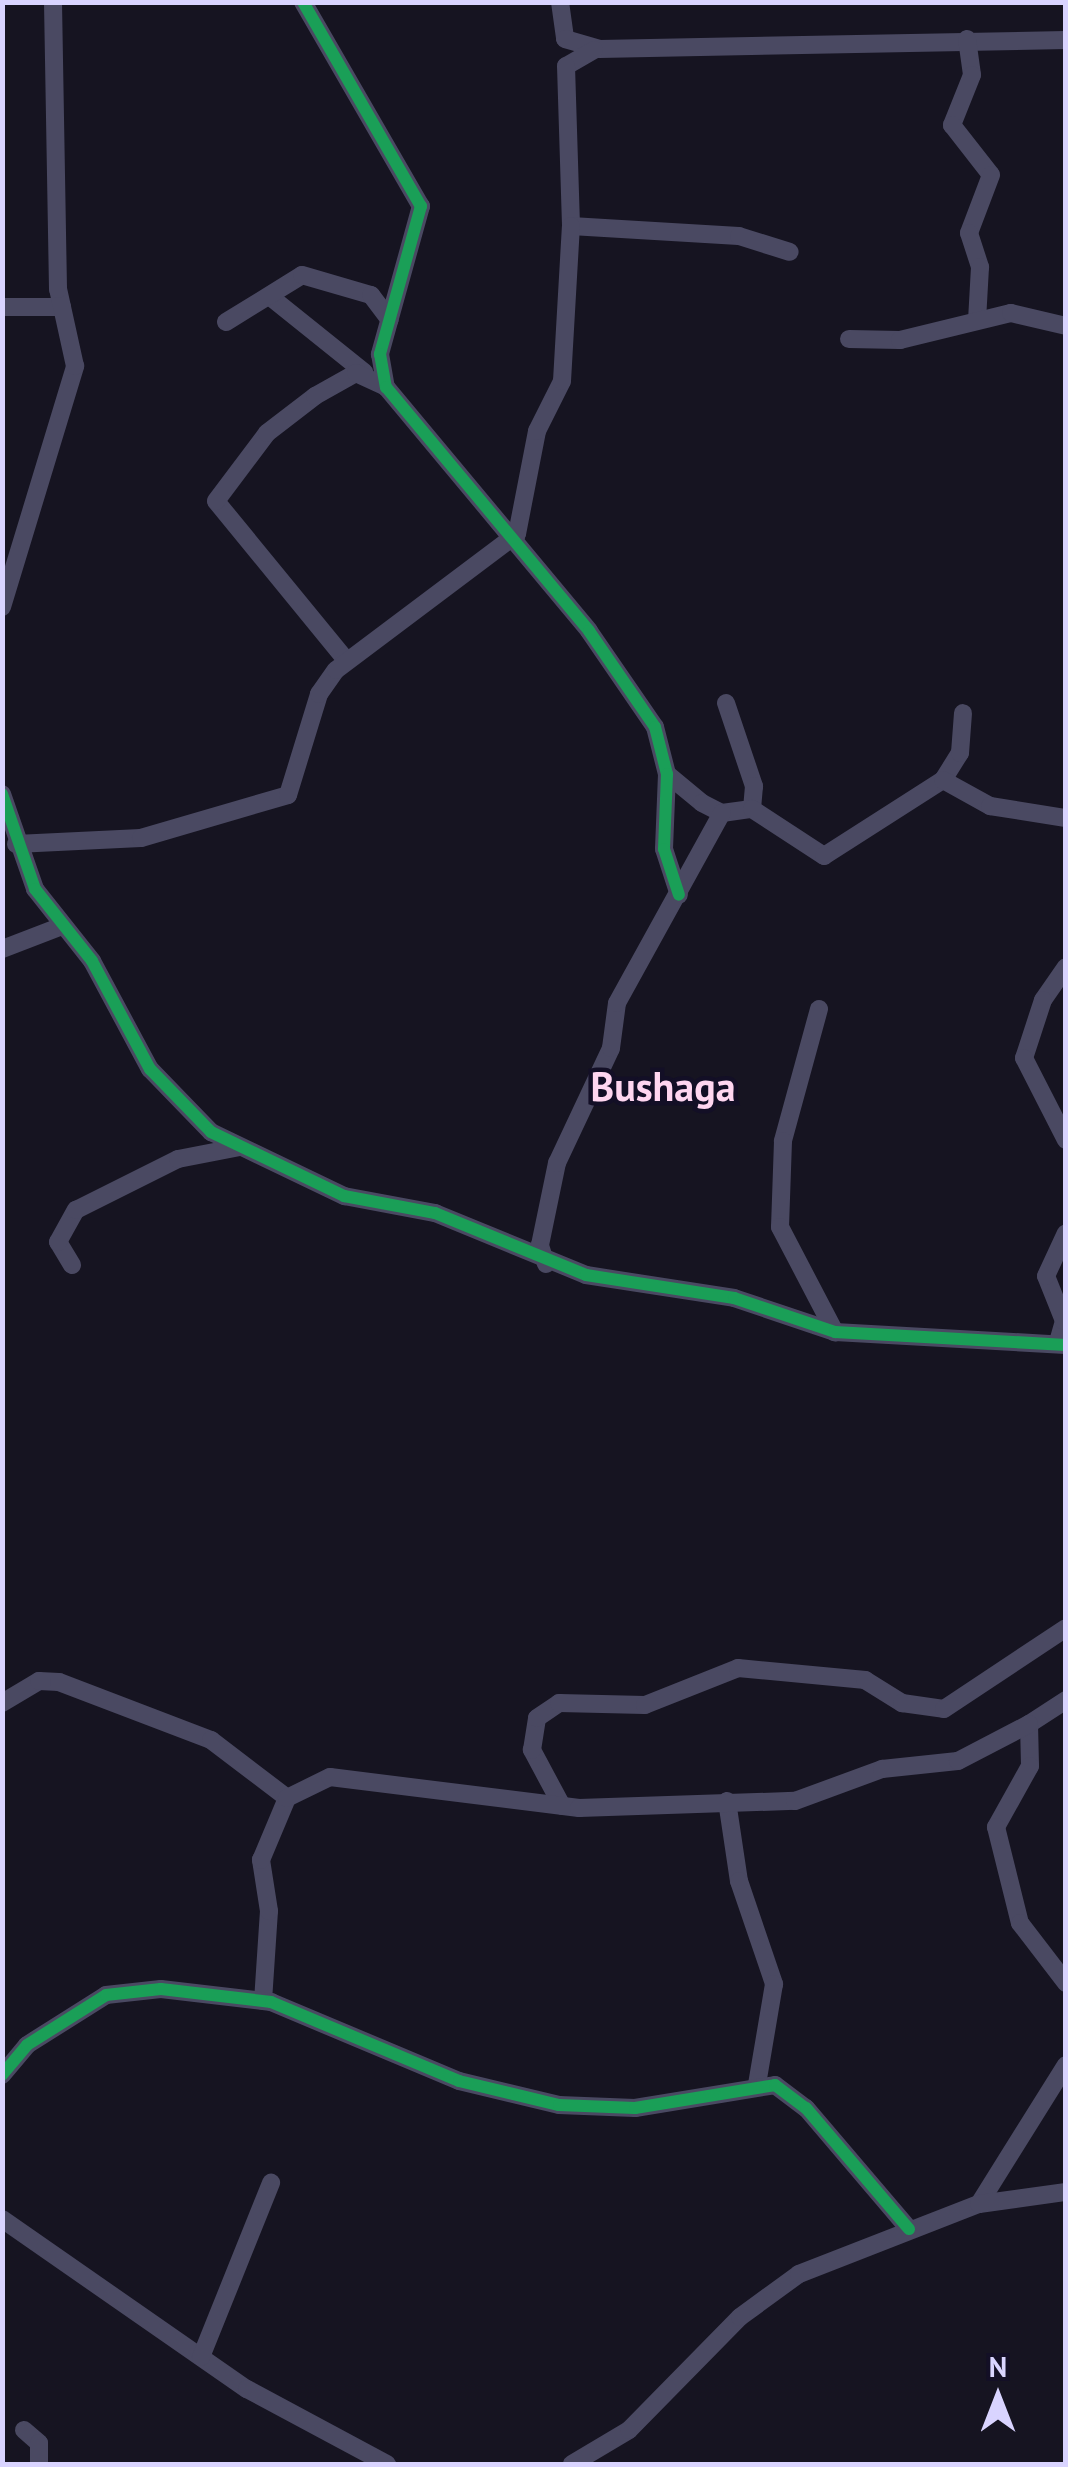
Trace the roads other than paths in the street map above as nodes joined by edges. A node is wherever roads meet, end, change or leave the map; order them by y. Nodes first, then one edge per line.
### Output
1 (53, 2) edge
2 (302, 2) edge
3 (560, 2) edge
4 (967, 39) junction
5 (1066, 40) edge
6 (599, 49) junction
7 (571, 226) junction
8 (790, 252) dead end
9 (272, 299) junction
10 (2, 307) edge
11 (62, 307) junction
12 (390, 320) junction
13 (977, 320) junction
14 (226, 322) dead end
15 (1066, 326) edge
16 (848, 339) dead end
17 (364, 372) junction
18 (386, 386) junction
19 (512, 540) junction
20 (2, 606) edge
21 (346, 660) junction
22 (726, 702) dead end
23 (963, 714) dead end
24 (667, 774) junction
25 (943, 780) junction
26 (3, 805) edge
27 (752, 809) junction
28 (722, 813) junction
29 (1066, 818) edge
30 (16, 844) junction
31 (678, 895) junction
32 (62, 926) junction
33 (2, 949) edge
34 (1066, 967) edge
35 (819, 1009) dead end
36 (1066, 1140) edge
37 (240, 1147) junction
38 (1066, 1233) edge
39 (546, 1264) junction
40 (72, 1265) dead end
41 (835, 1332) junction
42 (1062, 1344) edge
43 (1066, 1628) edge
44 (1066, 1700) edge
45 (2, 1703) edge
46 (1030, 1724) junction
47 (287, 1798) junction
48 (727, 1800) junction
49 (562, 1806) junction
50 (1066, 1983) edge
51 (263, 2001) junction
52 (1066, 2065) edge
53 (2, 2074) edge
54 (757, 2085) junction
55 (271, 2183) dead end
56 (1066, 2192) edge
57 (979, 2204) junction
58 (2, 2219) edge
59 (909, 2230) junction
60 (201, 2358) junction
61 (24, 2430) dead end
62 (38, 2464) edge
63 (387, 2464) edge
64 (572, 2464) edge

1 - 11 street
2 - 12 street
3 - 6 street
4 - 5 street
4 - 6 street
4 - 13 street
6 - 7 street
7 - 8 street
7 - 19 street
9 - 12 street
9 - 14 street
9 - 17 street
10 - 11 street
11 - 20 street
12 - 18 street
13 - 15 street
13 - 16 street
17 - 18 street
17 - 21 street
18 - 19 street
19 - 21 street
19 - 24 street
21 - 30 street
22 - 27 street
23 - 25 street
24 - 28 street
24 - 31 street
25 - 27 street
25 - 29 street
26 - 30 street
27 - 28 street
28 - 31 street
30 - 32 street
31 - 39 street
32 - 33 street
32 - 37 street
34 - 36 street
35 - 41 street
37 - 39 street
37 - 40 street
38 - 42 street
39 - 41 street
41 - 42 street
43 - 49 street
44 - 46 street
45 - 47 street
46 - 48 street
46 - 50 street
47 - 49 street
47 - 51 street
48 - 49 street
48 - 54 street
51 - 53 street
51 - 54 street
52 - 57 street
54 - 59 street
55 - 60 street
56 - 57 street
57 - 59 street
58 - 60 street
59 - 64 street
60 - 63 street
61 - 62 street

